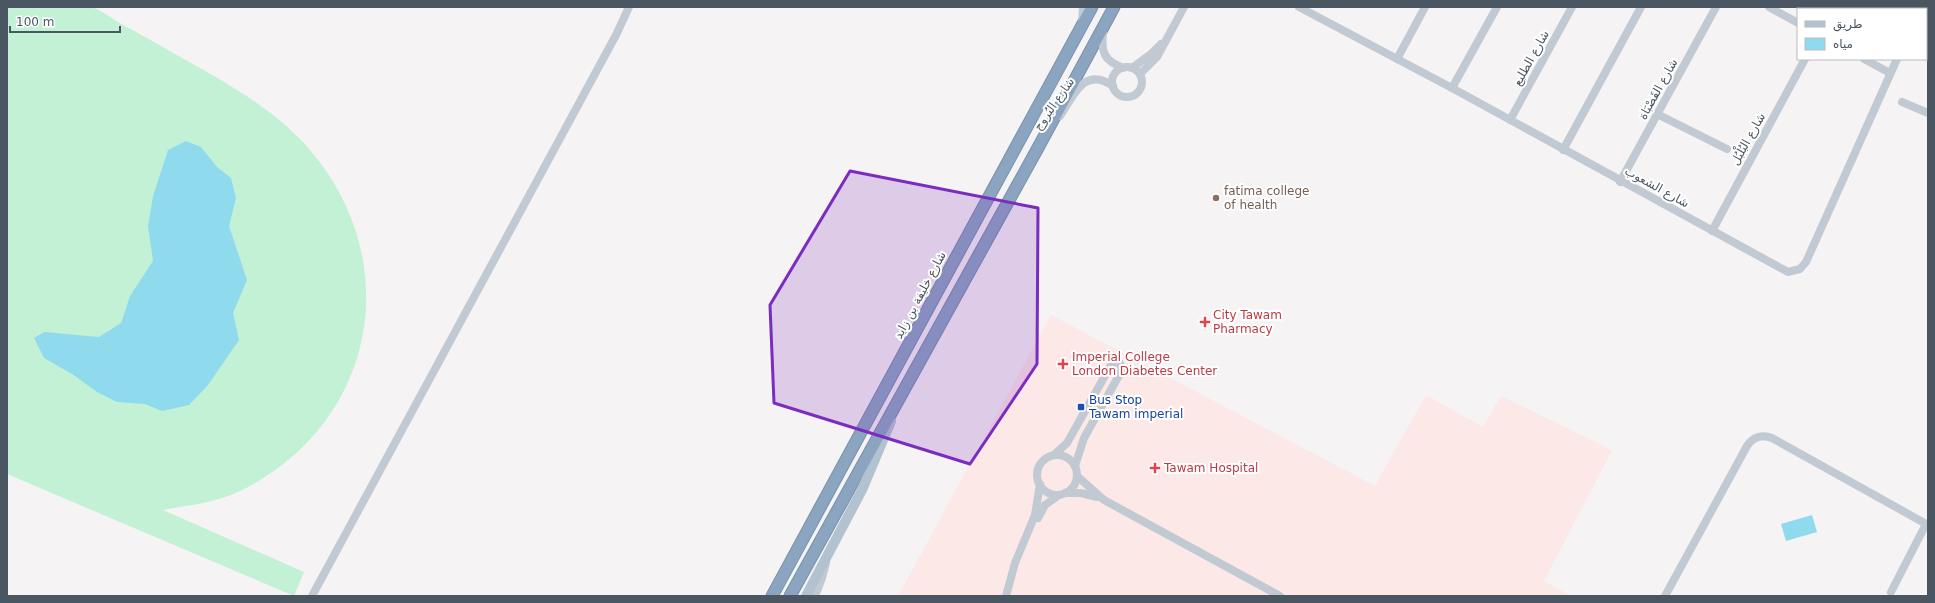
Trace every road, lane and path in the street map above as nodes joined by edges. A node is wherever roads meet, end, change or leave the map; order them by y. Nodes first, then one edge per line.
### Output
1 (629, 7) edge
2 (1084, 7) edge
3 (1092, 7) edge
4 (1114, 7) edge
5 (1184, 7) edge
6 (1299, 7) edge
7 (1425, 7) edge
8 (1497, 7) edge
9 (1572, 7) edge
10 (1640, 7) edge
11 (1716, 7) edge
12 (1769, 7) edge
13 (1797, 21) edge
14 (1081, 26) junction
15 (1103, 28) junction
16 (1167, 35) junction
17 (1397, 58) junction
18 (1804, 60) edge
19 (1866, 60) edge
20 (1896, 60) edge
21 (1127, 68) junction
22 (1890, 73) junction
23 (1140, 74) junction
24 (1113, 86) junction
25 (1452, 88) junction
26 (1902, 102) dead end
27 (1928, 113) edge
28 (1657, 114) junction
29 (1510, 120) junction
30 (1039, 146) junction
31 (1727, 149) dead end
32 (1563, 150) junction
33 (1620, 182) junction
34 (1712, 231) junction
35 (897, 403) junction
36 (1054, 455) junction
37 (1075, 466) junction
38 (1077, 476) junction
39 (1040, 484) junction
40 (1063, 494) junction
41 (1104, 500) junction
42 (1927, 524) edge
43 (826, 560) junction
44 (1891, 592) dead end
45 (312, 596) edge
46 (772, 596) edge
47 (790, 596) edge
48 (806, 596) edge
49 (814, 596) edge
50 (1006, 596) edge
51 (1012, 596) edge
52 (1280, 596) edge
53 (1665, 596) edge

1 - 45 street
2 - 14 street
3 - 14 highway, شارع خليفة بن زايد
4 - 15 highway
5 - 16 street
6 - 17 street, شارع الشعوب
7 - 17 street
8 - 25 street
9 - 29 street, شارع الطليع
10 - 32 street
11 - 28 street, شارع القَصْبَاة
12 - 13 street
14 - 46 highway, شارع خليفة بن زايد
15 - 21 street
15 - 30 highway
16 - 21 street
16 - 23 street
17 - 25 street, شارع الشعوب
18 - 34 street, شارع البُلْبُل
19 - 22 street
20 - 22 street, شارع الشعوب
21 - 23 street
21 - 24 street
22 - 34 street, شارع الشعوب
23 - 24 street
24 - 30 street, شارع البُروج
25 - 29 street, شارع الشعوب
26 - 27 street
28 - 31 street
28 - 33 street, شارع القَصْبَاة
29 - 32 street, شارع الشعوب
30 - 35 highway
32 - 33 street, شارع الشعوب
33 - 34 street, شارع الشعوب
35 - 43 main road
35 - 47 highway
36 - 37 street
36 - 37 street
36 - 39 street
37 - 38 street
38 - 40 street
38 - 41 street
39 - 40 street
39 - 50 street
40 - 41 street
40 - 51 street
41 - 52 street
42 - 44 street
42 - 53 street
43 - 48 main road
43 - 49 street

